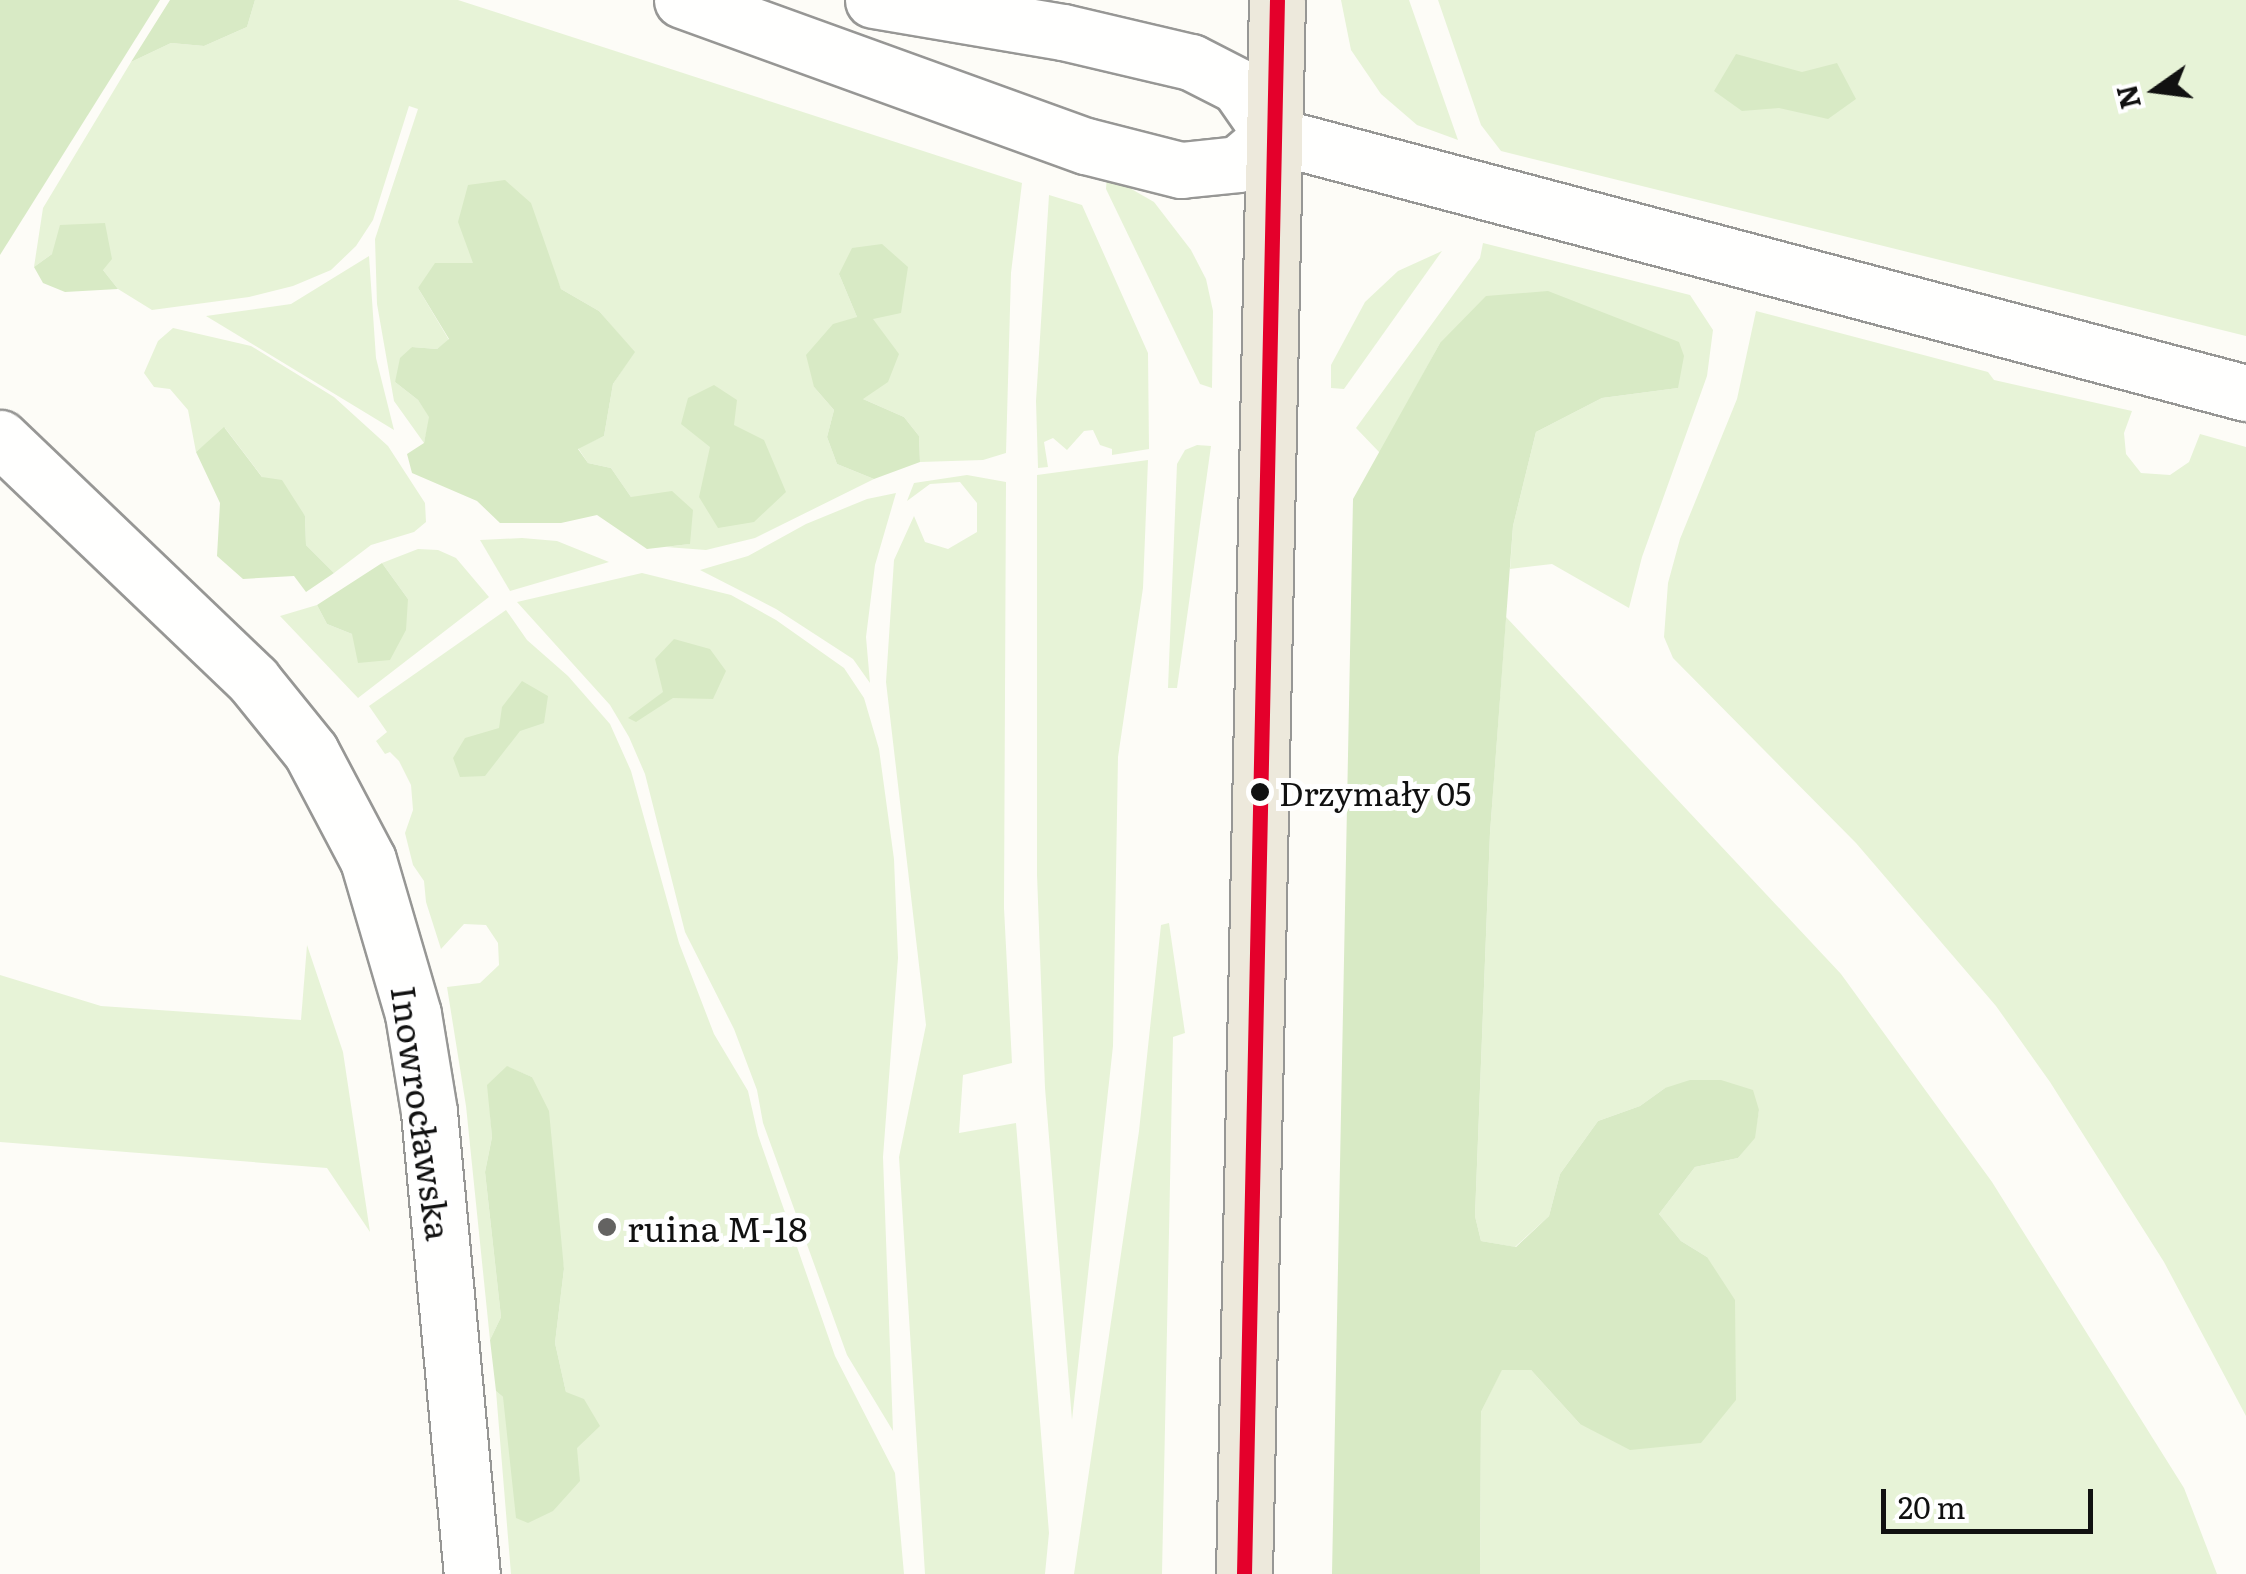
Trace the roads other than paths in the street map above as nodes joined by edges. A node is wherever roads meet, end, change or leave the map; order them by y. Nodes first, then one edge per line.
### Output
1 (682, 0) edge
2 (873, 0) edge
3 (1277, 0) edge
4 (1272, 135) junction
5 (2246, 393) edge
6 (0, 438) edge
7 (472, 1574) edge
8 (1244, 1574) edge

1 - 4 street
2 - 4 street
3 - 4 main road
4 - 5 street
4 - 8 main road
6 - 7 street, Inowrocławska

